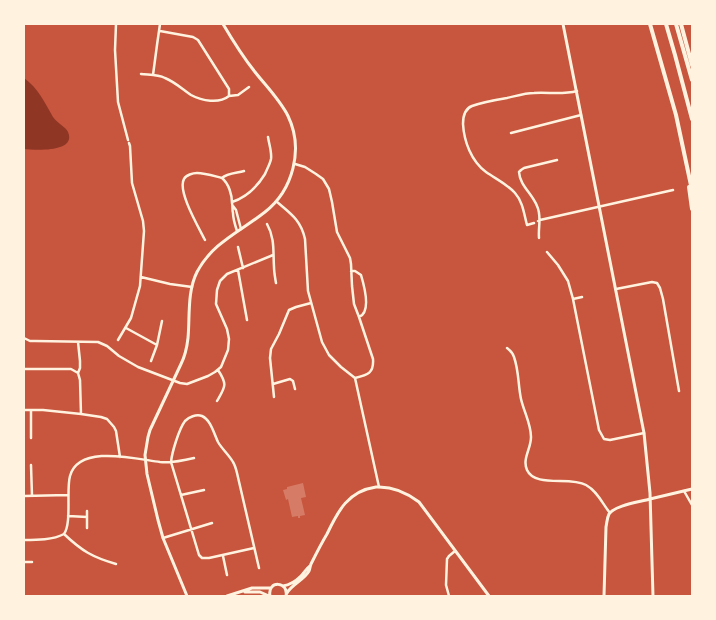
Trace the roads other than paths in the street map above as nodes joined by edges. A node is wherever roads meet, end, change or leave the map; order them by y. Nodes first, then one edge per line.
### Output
1 (116, 24) edge
2 (160, 24) edge
3 (223, 24) edge
4 (563, 24) edge
5 (650, 24) edge
6 (666, 24) edge
7 (676, 24) edge
8 (681, 24) edge
9 (160, 31) junction
10 (692, 65) edge
11 (140, 74) dead end
12 (153, 75) junction
13 (692, 80) edge
14 (249, 87) dead end
15 (577, 91) junction
16 (229, 96) junction
17 (581, 115) junction
18 (692, 119) edge
19 (511, 133) dead end
20 (268, 137) dead end
21 (556, 160) dead end
22 (295, 164) junction
23 (687, 164) junction
24 (244, 171) dead end
25 (222, 178) junction
26 (673, 190) dead end
27 (692, 190) edge
28 (277, 202) junction
29 (232, 204) junction
30 (599, 206) junction
31 (692, 209) edge
32 (539, 221) junction
33 (534, 223) dead end
34 (267, 224) dead end
35 (241, 229) junction
36 (237, 232) junction
37 (540, 238) dead end
38 (206, 240) dead end
39 (238, 247) dead end
40 (547, 252) dead end
41 (273, 255) junction
42 (243, 268) junction
43 (238, 270) junction
44 (351, 271) junction
45 (141, 277) junction
46 (276, 283) dead end
47 (192, 286) junction
48 (616, 289) junction
49 (582, 297) dead end
50 (573, 299) junction
51 (311, 303) junction
52 (359, 317) junction
53 (247, 320) dead end
54 (162, 321) dead end
55 (126, 328) junction
56 (24, 338) edge
57 (118, 340) dead end
58 (78, 342) junction
59 (157, 345) junction
60 (507, 348) dead end
61 (151, 361) dead end
62 (24, 369) edge
63 (218, 370) junction
64 (78, 373) junction
65 (355, 378) junction
66 (174, 381) junction
67 (273, 384) junction
68 (295, 389) dead end
69 (679, 391) dead end
70 (274, 397) dead end
71 (217, 401) dead end
72 (24, 410) edge
73 (31, 410) junction
74 (81, 414) junction
75 (644, 433) junction
76 (31, 438) dead end
77 (120, 457) junction
78 (194, 458) dead end
79 (145, 460) junction
80 (172, 462) junction
81 (31, 465) dead end
82 (379, 487) junction
83 (692, 489) edge
84 (204, 490) dead end
85 (684, 491) junction
86 (68, 495) junction
87 (181, 495) junction
88 (24, 496) edge
89 (32, 496) junction
90 (650, 499) junction
91 (692, 505) edge
92 (87, 511) dead end
93 (610, 512) junction
94 (68, 516) junction
95 (87, 517) junction
96 (212, 523) dead end
97 (87, 528) dead end
98 (191, 529) junction
99 (64, 534) junction
100 (163, 538) junction
101 (24, 540) edge
102 (254, 548) junction
103 (456, 551) junction
104 (223, 556) junction
105 (24, 562) edge
106 (32, 562) dead end
107 (116, 564) dead end
108 (310, 566) junction
109 (259, 568) dead end
110 (227, 574) dead end
111 (283, 586) junction
112 (271, 588) junction
113 (241, 592) junction
114 (287, 594) edge
115 (187, 596) edge
116 (227, 596) edge
117 (270, 596) edge
118 (449, 596) edge
119 (489, 596) edge
120 (604, 596) edge
121 (653, 596) edge

1 - 45 street
2 - 9 street
3 - 22 street
4 - 15 street
5 - 23 highway
6 - 18 highway
7 - 13 highway
8 - 10 highway
9 - 12 street
9 - 16 street
11 - 12 street
12 - 16 street
14 - 16 street
15 - 17 street
15 - 33 street
17 - 19 street
17 - 30 street
20 - 29 street
21 - 32 street
22 - 28 street
22 - 44 street
23 - 27 highway
23 - 31 highway
24 - 25 street
25 - 29 street
25 - 38 street
26 - 30 street
28 - 35 street
28 - 51 street
29 - 35 street
29 - 36 street
30 - 32 street
30 - 48 street
32 - 37 street
34 - 41 street
35 - 36 street
36 - 47 street
39 - 42 street
40 - 50 street
41 - 42 street
41 - 46 street
42 - 43 street
43 - 53 street
43 - 63 street
44 - 52 street
44 - 52 street
45 - 47 street
45 - 55 street
47 - 66 street
48 - 69 street
48 - 75 street
49 - 50 street
50 - 75 street
51 - 65 street
51 - 67 street
52 - 65 street
54 - 59 street
55 - 57 street
55 - 59 street
56 - 58 street
58 - 64 street
58 - 66 street
59 - 61 street
60 - 93 street
62 - 64 street
63 - 66 street
63 - 71 street
64 - 74 street
65 - 82 street
66 - 79 street
67 - 68 street
67 - 70 street
72 - 73 street
73 - 74 street
73 - 76 street
74 - 77 street
75 - 90 street
77 - 79 street
77 - 86 street
78 - 80 street
79 - 80 street
79 - 100 street
80 - 87 street
80 - 102 street
81 - 89 street
82 - 103 street
82 - 108 street
83 - 85 street
84 - 87 street
85 - 90 street
85 - 91 street
86 - 89 street
86 - 94 street
87 - 98 street
88 - 89 street
90 - 93 street
90 - 121 street
92 - 95 street
93 - 120 street
94 - 95 street
94 - 99 street
95 - 97 street
96 - 98 street
98 - 100 street
98 - 104 street
99 - 101 street
99 - 107 street
100 - 115 street
102 - 104 street
102 - 109 street
103 - 118 street
103 - 119 street
104 - 110 street
105 - 106 street
108 - 111 street
108 - 114 street
111 - 112 street
111 - 114 street
112 - 113 street
112 - 117 street
113 - 116 street
113 - 117 street

